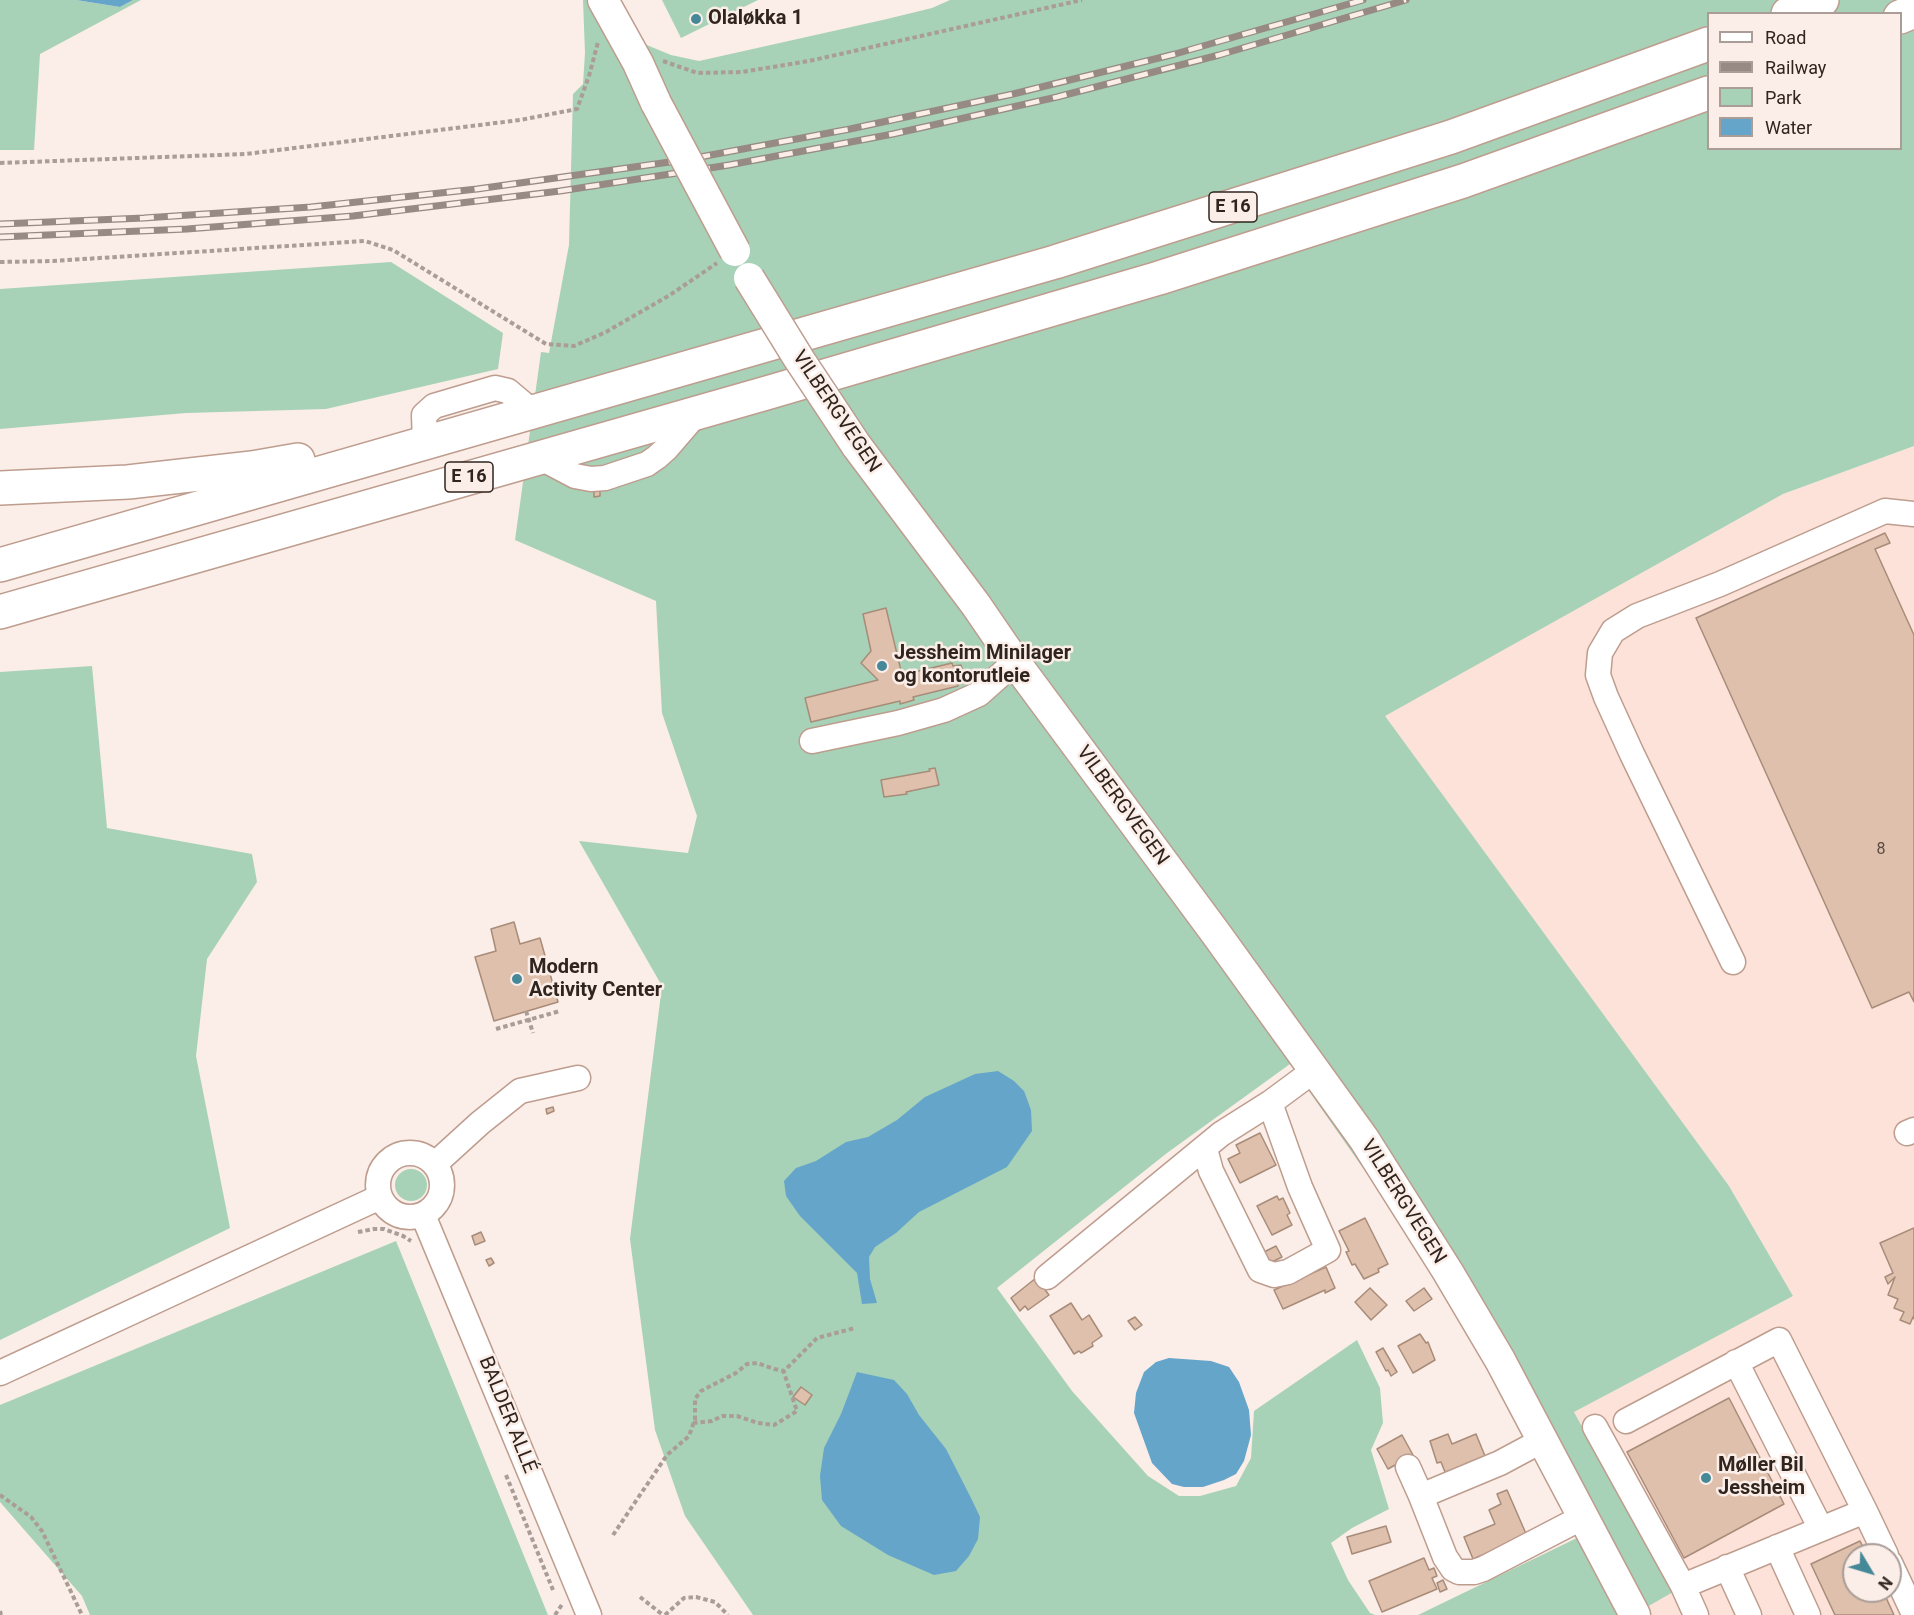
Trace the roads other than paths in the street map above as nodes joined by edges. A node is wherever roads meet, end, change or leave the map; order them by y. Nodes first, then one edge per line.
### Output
1 (603, 0) edge
2 (1822, 0) edge
3 (1793, 12) edge
4 (1707, 44) edge
5 (1707, 93) edge
6 (425, 443) junction
7 (0, 488) edge
8 (1914, 514) edge
9 (168, 564) junction
10 (0, 565) edge
11 (0, 612) edge
12 (0, 629) edge
13 (1015, 662) junction
14 (812, 741) dead end
15 (1733, 962) dead end
16 (1316, 1069) junction
17 (578, 1078) dead end
18 (1270, 1103) junction
19 (1206, 1149) junction
20 (435, 1164) junction
21 (381, 1197) junction
22 (423, 1215) junction
23 (1047, 1278) dead end
24 (1736, 1362) junction
25 (0, 1373) edge
26 (1626, 1421) dead end
27 (1595, 1427) dead end
28 (1543, 1440) junction
29 (1408, 1467) dead end
30 (1421, 1496) junction
31 (1866, 1511) junction
32 (1583, 1517) junction
33 (1821, 1529) junction
34 (1881, 1543) edge
35 (1777, 1547) junction
36 (1727, 1568) junction
37 (1683, 1586) junction
38 (1902, 1588) edge
39 (1914, 1614) edge
40 (589, 1615) edge
41 (1635, 1615) edge
42 (1696, 1615) edge
43 (1749, 1615) edge
44 (1808, 1615) edge

1 - 13 main road, VILBERGVEGEN, bridge
2 - 3 highway
4 - 6 highway, E 16
5 - 9 highway, E 16
6 - 7 highway, E 16
6 - 10 highway, E 16
8 - 15 street
9 - 11 highway, E 16
9 - 12 highway, E 16
13 - 14 street
13 - 16 main road, VILBERGVEGEN
16 - 18 street
16 - 28 main road, VILBERGVEGEN
17 - 20 street
18 - 19 street
18 - 19 street
19 - 23 street
20 - 21 street
20 - 22 street
21 - 22 street
21 - 25 street
22 - 40 street, BALDER ALLÉ
24 - 26 street
24 - 31 street
24 - 33 street
27 - 37 street
28 - 30 street
28 - 32 main road, VILBERGVEGEN
29 - 30 street
30 - 32 street
31 - 33 street
31 - 34 street
32 - 41 main road, VILBERGVEGEN
33 - 35 street
35 - 36 street
35 - 44 street
36 - 37 street
36 - 43 street
37 - 42 street
38 - 39 street

